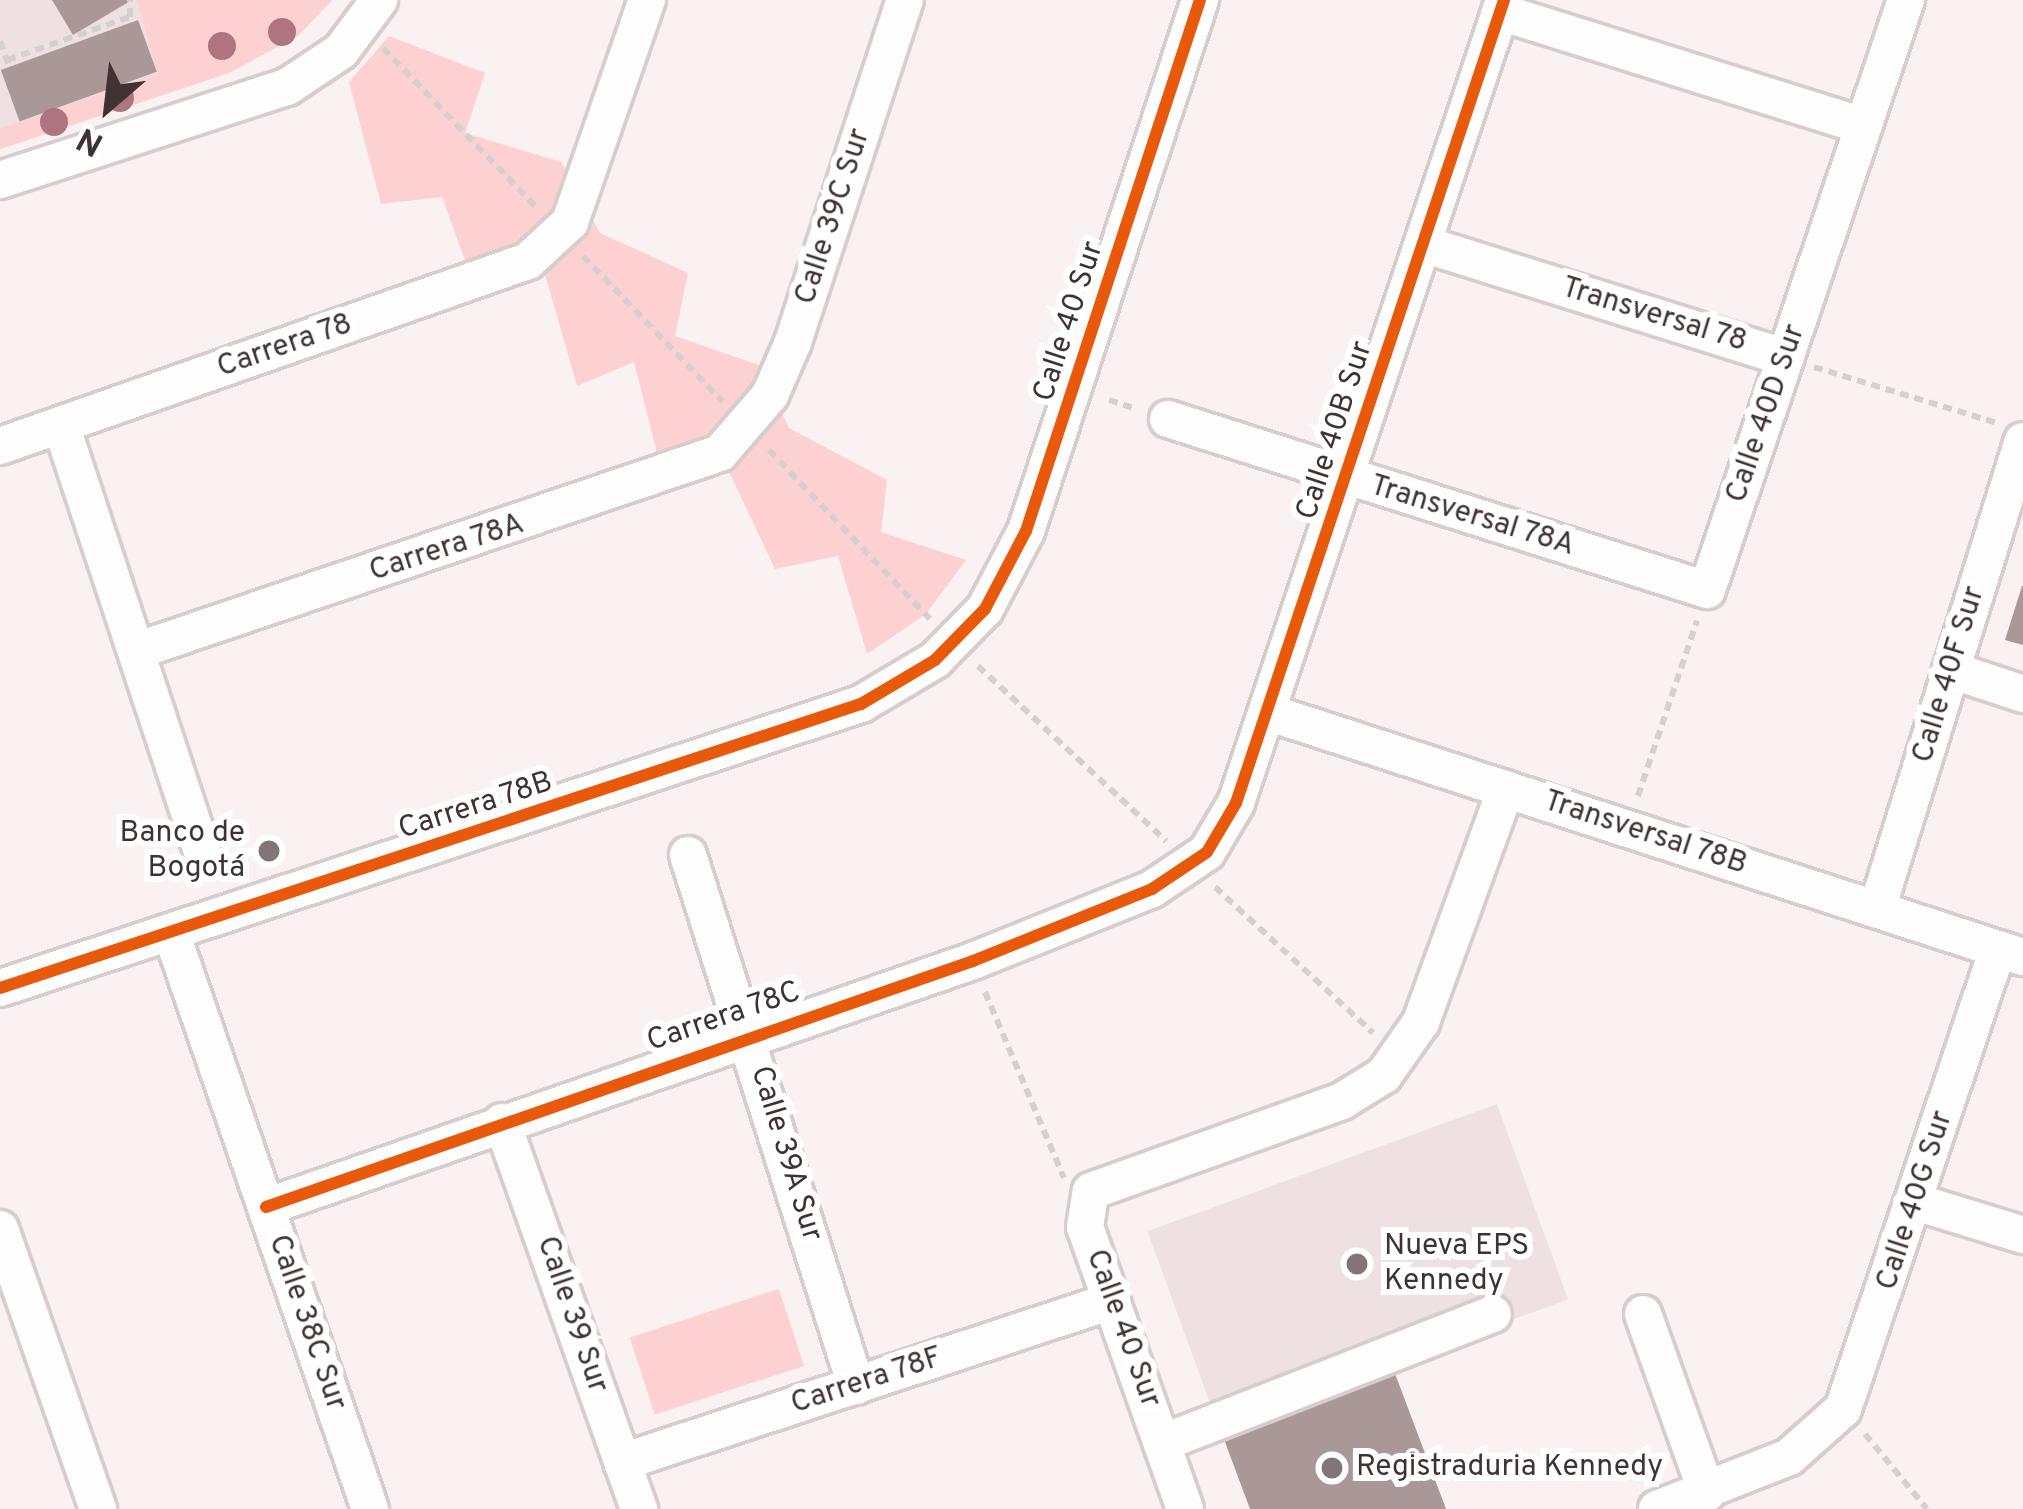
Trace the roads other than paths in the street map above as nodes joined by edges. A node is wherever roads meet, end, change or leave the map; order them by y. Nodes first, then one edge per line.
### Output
1 (647, 0) edge
2 (905, 0) edge
3 (1200, 0) edge
4 (1906, 0) edge
5 (1502, 6) edge
6 (372, 14) edge
7 (1864, 126) junction
8 (0, 180) edge
9 (1423, 244) junction
10 (1786, 358) junction
11 (1168, 419) dead end
12 (61, 424) junction
13 (748, 428) joint
14 (2012, 432) edge
15 (0, 446) edge
16 (1346, 477) junction
17 (1707, 590) joint
18 (954, 643) joint
19 (136, 651) junction
20 (1952, 670) junction
21 (2023, 694) edge
22 (1267, 712) junction
23 (1506, 789) junction
24 (202, 851) dead end
25 (688, 855) dead end
26 (1192, 866) joint
27 (1877, 909) junction
28 (171, 932) junction
29 (2011, 953) edge
30 (0, 988) edge
31 (748, 1034) junction
32 (502, 1122) junction
33 (1916, 1202) junction
34 (266, 1207) junction
35 (0, 1229) edge
36 (2023, 1235) edge
37 (1112, 1301) junction
38 (13, 1308) edge
39 (1493, 1314) dead end
40 (1643, 1314) dead end
41 (856, 1386) junction
42 (1162, 1444) junction
43 (622, 1462) junction
44 (1707, 1492) junction
45 (98, 1509) edge
46 (370, 1509) edge
47 (639, 1509) edge
48 (1185, 1509) edge
49 (1657, 1509) edge

1 - 12 street, Carrera 78
2 - 13 street, Calle 39C Sur
3 - 18 street, Calle 40 Sur
4 - 7 street, Calle 40D Sur
5 - 7 street
5 - 9 street, Calle 40B Sur
6 - 8 street
7 - 10 street, Calle 40D Sur
9 - 10 street, Transversal 78
9 - 16 street, Calle 40B Sur
10 - 17 street, Calle 40D Sur
11 - 16 street, Transversal 78A
12 - 15 street, Carrera 78
12 - 19 street
13 - 19 street, Carrera 78A
14 - 20 street, Calle 40F Sur
16 - 17 street, Transversal 78A
16 - 22 street, Calle 40B Sur
18 - 28 street, Carrera 78B
19 - 24 street
20 - 21 street
20 - 27 street, Calle 40F Sur
22 - 23 street, Transversal 78B
22 - 26 street, Calle 40B Sur
23 - 27 street, Transversal 78B
23 - 37 street, Calle 40 Sur
25 - 31 street, Calle 39A Sur
26 - 31 street, Carrera 78C
27 - 29 street, Transversal 78B
28 - 30 street, Carrera 78B
28 - 34 street, Calle 38C Sur
29 - 33 street, Calle 40G Sur
31 - 32 street, Carrera 78C
31 - 41 street, Calle 39A Sur
32 - 34 street, Carrera 78C
32 - 43 street, Calle 39 Sur
33 - 36 street
33 - 44 street, Calle 40G Sur
34 - 46 street, Calle 38C Sur
35 - 38 street
37 - 41 street, Carrera 78F
37 - 42 street, Calle 40 Sur
38 - 45 street
39 - 42 street
40 - 44 street
41 - 43 street, Carrera 78F
42 - 48 street, Calle 40 Sur
43 - 47 street, Calle 39 Sur
44 - 49 street

